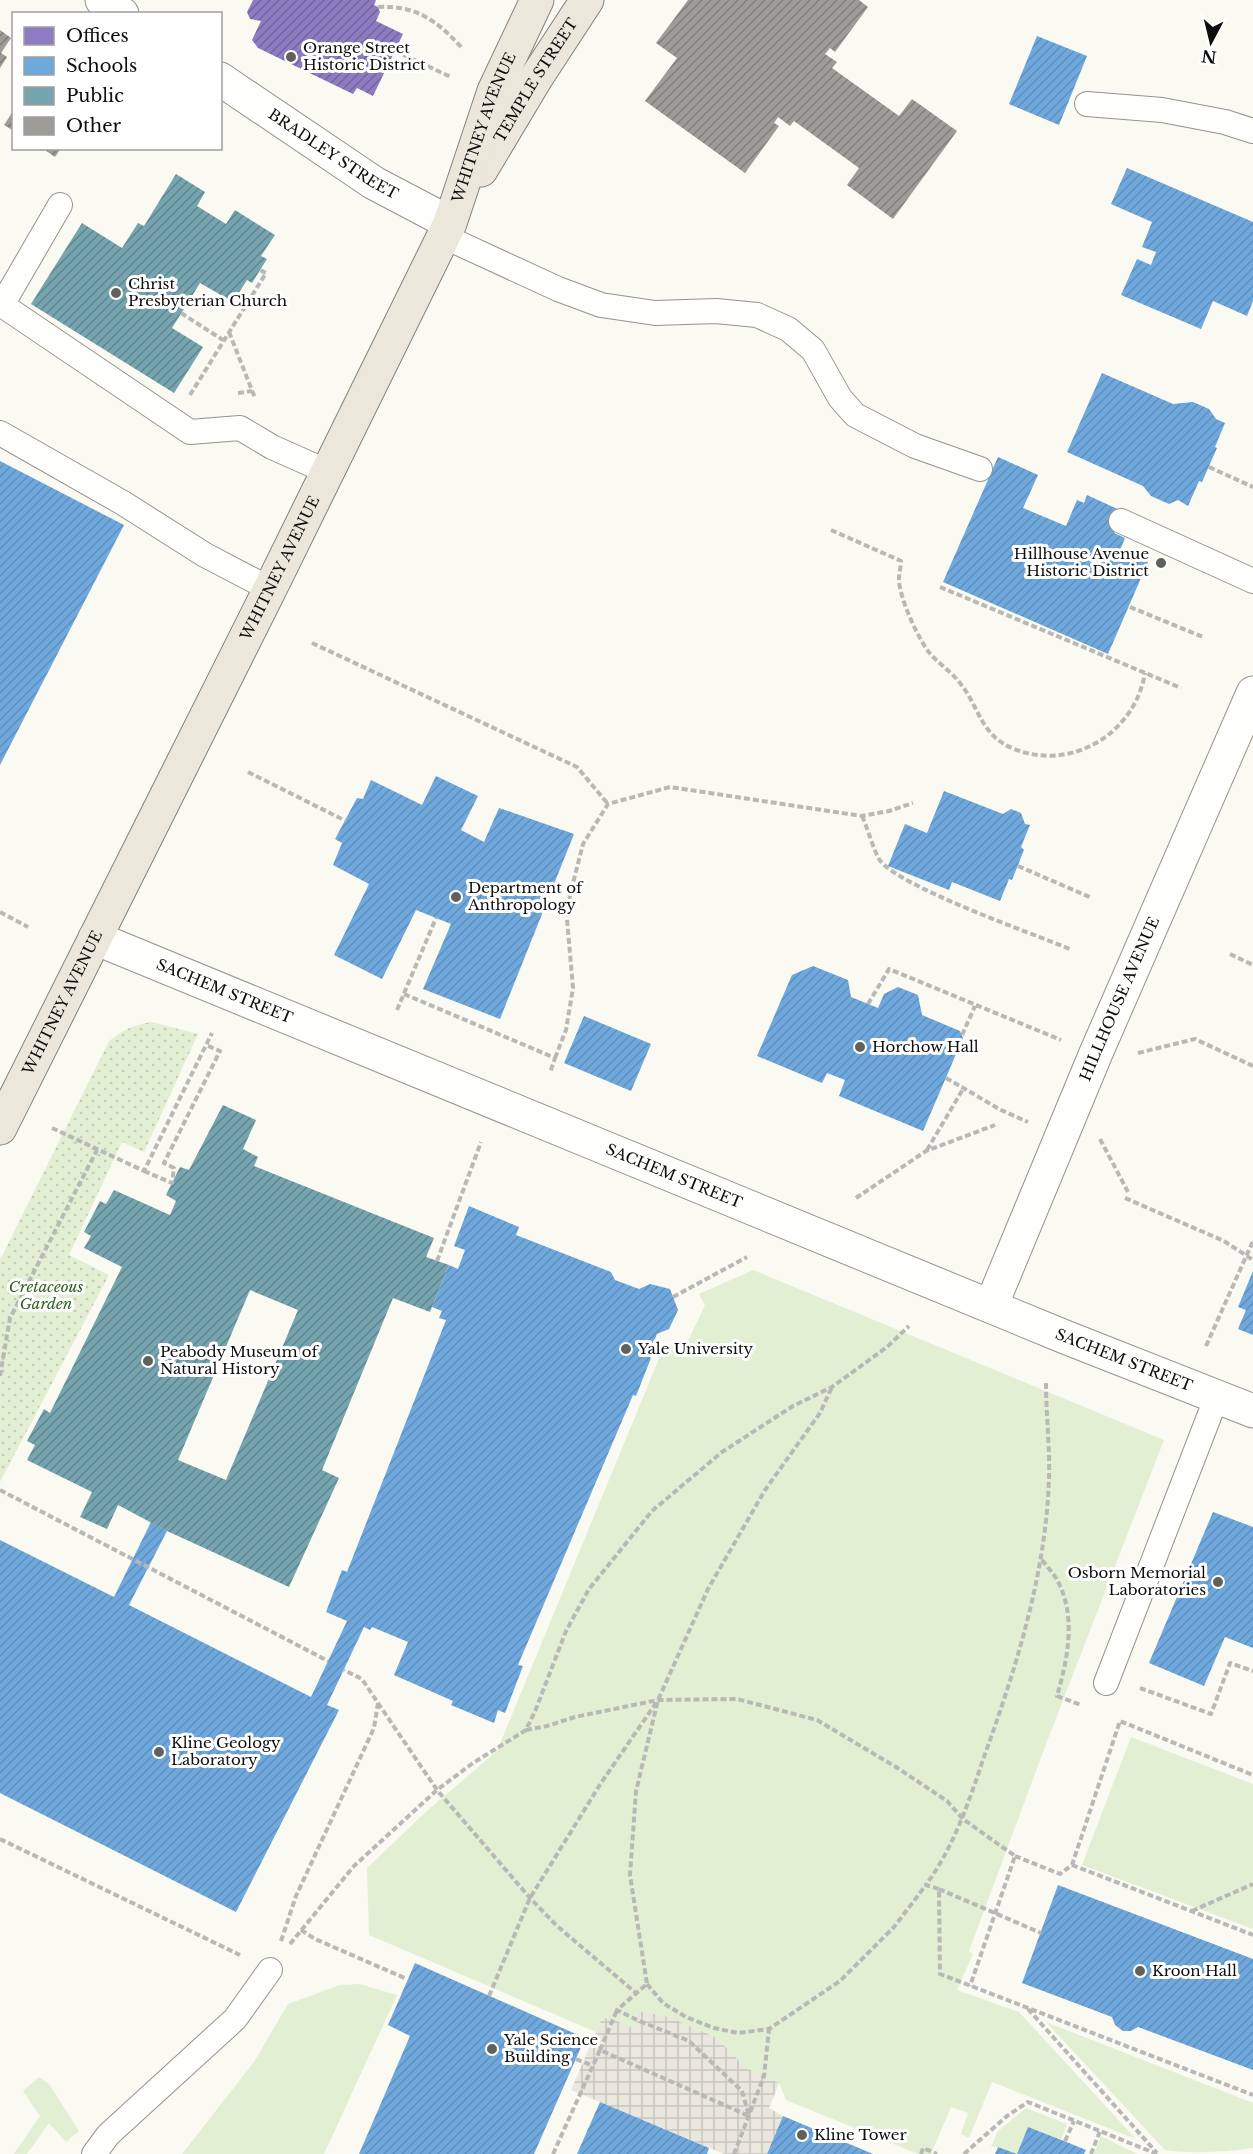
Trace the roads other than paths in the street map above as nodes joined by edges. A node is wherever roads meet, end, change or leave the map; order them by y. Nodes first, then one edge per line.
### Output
1 (102, 0) edge
2 (537, 0) edge
3 (587, 0) edge
4 (119, 12) edge
5 (222, 80) edge
6 (1087, 105) dead end
7 (1253, 130) edge
8 (60, 204) dead end
9 (446, 230) junction
10 (0, 433) edge
11 (980, 469) dead end
12 (328, 472) junction
13 (1121, 521) dead end
14 (1253, 581) edge
15 (270, 589) junction
16 (1253, 693) edge
17 (95, 938) junction
18 (2, 1117) edge
19 (991, 1306) junction
20 (1217, 1396) junction
21 (1253, 1411) edge
22 (1106, 1683) dead end
23 (270, 1970) road end
24 (94, 2154) edge

1 - 4 street
2 - 9 main road, WHITNEY AVENUE
3 - 9 main road, TEMPLE STREET
5 - 9 street, BRADLEY STREET
6 - 7 lane
8 - 12 lane
9 - 11 lane
9 - 12 main road, WHITNEY AVENUE
10 - 15 lane
12 - 15 main road, WHITNEY AVENUE
13 - 14 lane
15 - 17 main road, WHITNEY AVENUE
16 - 19 street, HILLHOUSE AVENUE
17 - 18 main road, WHITNEY AVENUE
17 - 19 street, SACHEM STREET
19 - 20 street, SACHEM STREET
20 - 21 street, SACHEM STREET
20 - 22 lane
23 - 24 lane

